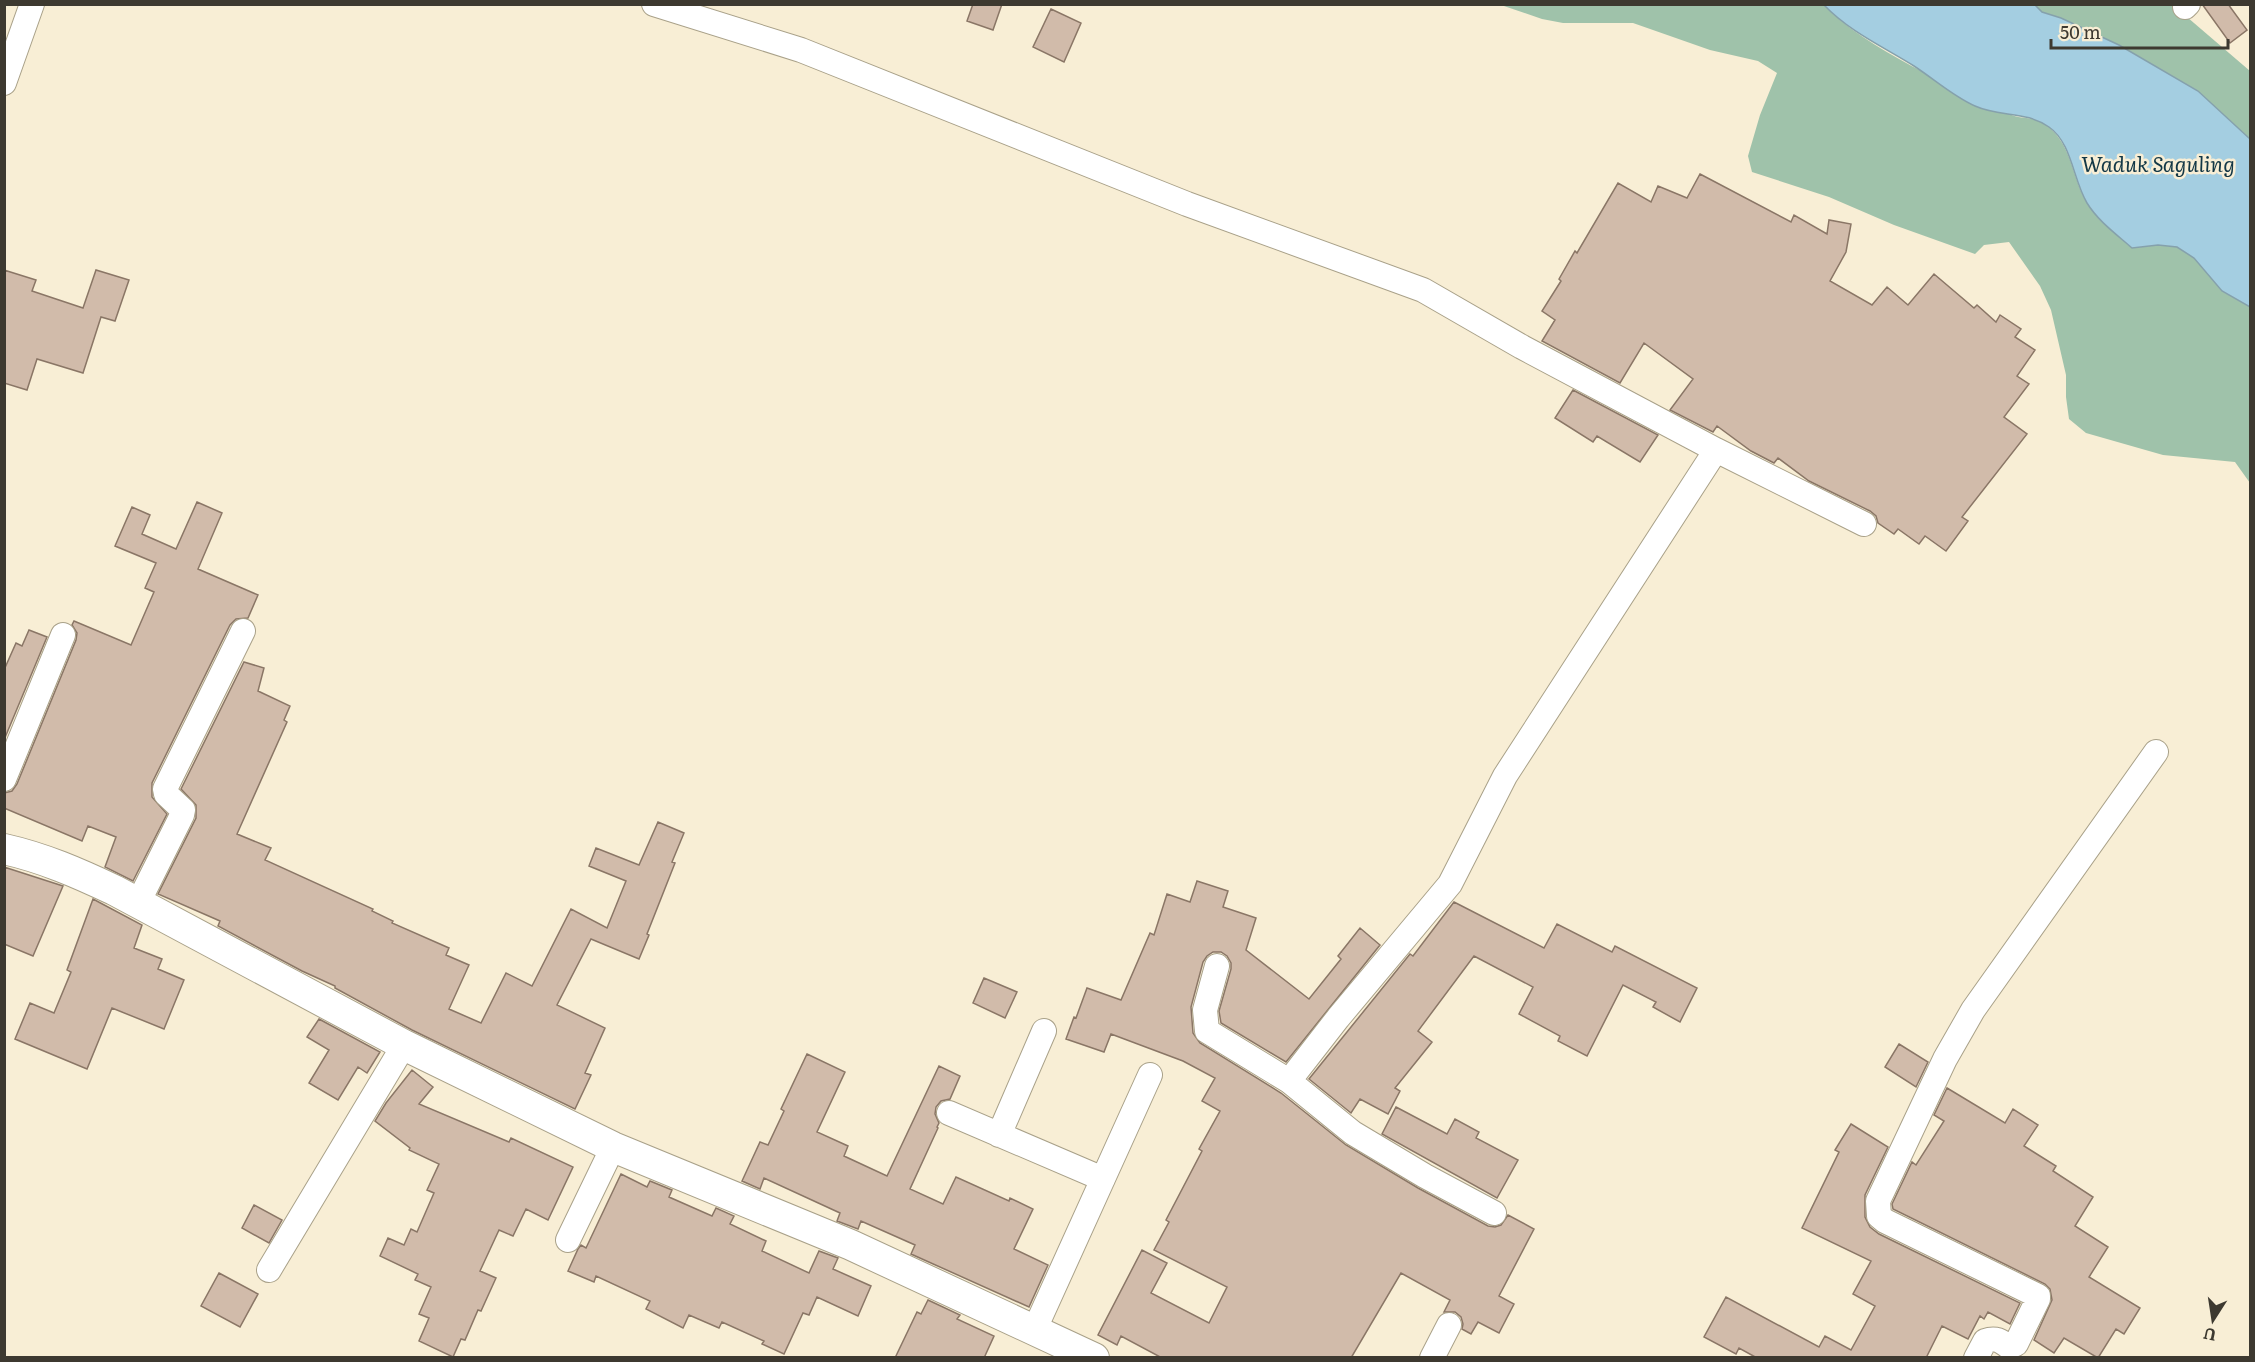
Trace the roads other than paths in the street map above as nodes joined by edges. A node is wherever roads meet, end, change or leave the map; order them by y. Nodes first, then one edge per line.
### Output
1 (32, 4) edge
2 (654, 4) edge
3 (4, 83) edge
4 (1716, 450) junction
5 (1864, 524) dead end
6 (243, 631) dead end
7 (63, 635) dead end
8 (2157, 752) dead end
9 (4, 779) edge
10 (4, 849) edge
11 (138, 903) junction
12 (1217, 966) dead end
13 (1044, 1031) dead end
14 (404, 1045) junction
15 (1150, 1075) dead end
16 (1289, 1081) junction
17 (949, 1113) dead end
18 (999, 1135) junction
19 (613, 1147) junction
20 (1103, 1179) junction
21 (1494, 1213) dead end
22 (568, 1240) dead end
23 (269, 1270) dead end
24 (1449, 1325) dead end
25 (1034, 1331) junction
26 (1094, 1358) edge
27 (1432, 1358) edge
28 (1976, 1358) edge

1 - 3 street
2 - 4 street
4 - 5 street
4 - 16 street
6 - 11 street
7 - 9 street
8 - 28 street
10 - 11 street
11 - 14 street
12 - 16 street
13 - 18 street
14 - 19 street
14 - 23 street
15 - 20 street
16 - 21 street
17 - 18 street
18 - 20 street
19 - 22 street
19 - 25 street
20 - 25 street
24 - 27 street
25 - 26 street

